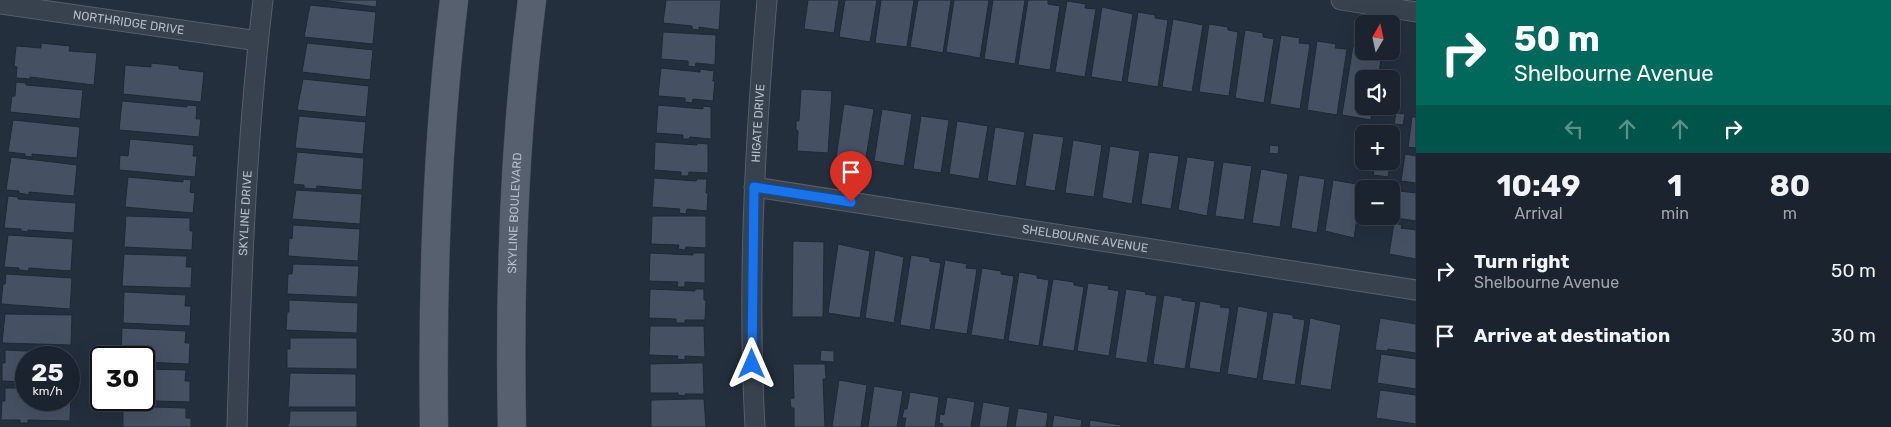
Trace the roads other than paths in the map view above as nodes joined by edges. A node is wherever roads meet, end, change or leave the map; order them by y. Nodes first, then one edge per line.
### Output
1 (263, 0) edge
2 (454, 0) edge
3 (532, 0) edge
4 (767, 0) edge
5 (1340, 0) edge
6 (0, 4) edge
7 (1416, 12) edge
8 (258, 41) junction
9 (754, 187) junction
10 (1416, 290) edge
11 (237, 427) edge
12 (434, 427) edge
13 (512, 427) edge
14 (755, 427) edge

1 - 8 street, SKYLINE DRIVE
2 - 12 main road
3 - 13 main road, SKYLINE BOULEVARD
4 - 9 street, HIGATE DRIVE
5 - 7 street
6 - 8 street, NORTHRIDGE DRIVE
8 - 11 street, SKYLINE DRIVE
9 - 10 street, SHELBOURNE AVENUE
9 - 14 street, HIGATE DRIVE

